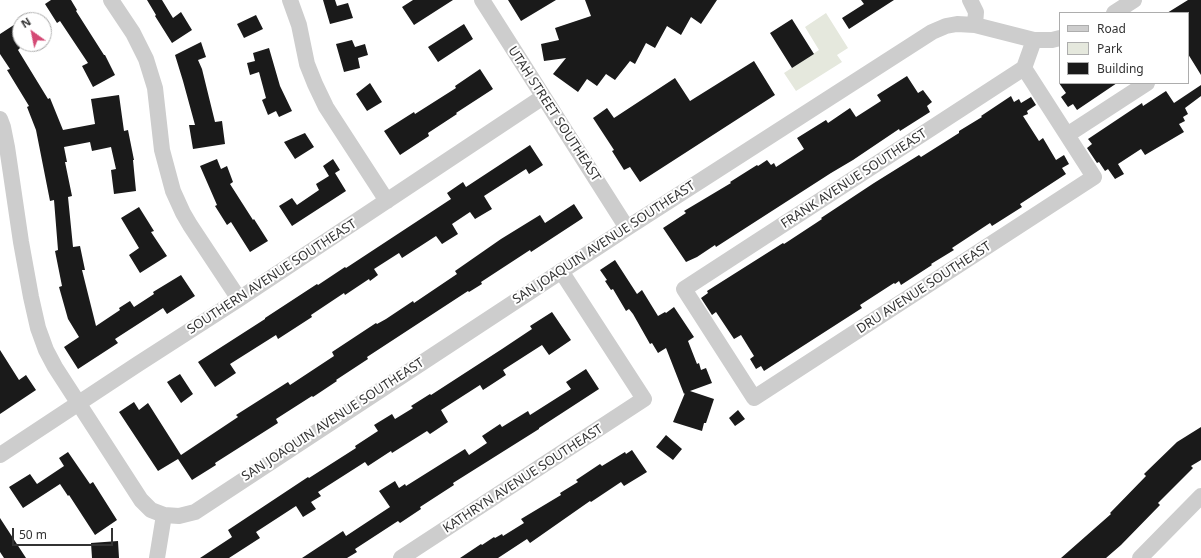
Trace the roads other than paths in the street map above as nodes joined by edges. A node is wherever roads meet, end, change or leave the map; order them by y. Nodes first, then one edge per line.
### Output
1 (111, 0) edge
2 (290, 0) edge
3 (482, 0) edge
4 (970, 0) edge
5 (1134, 0) edge
6 (1116, 12) edge
7 (975, 25) junction
8 (1059, 38) edge
9 (1034, 40) junction
10 (1024, 68) junction
11 (1145, 84) edge
12 (543, 97) junction
13 (0, 119) edge
14 (1067, 135) junction
15 (387, 201) junction
16 (627, 228) junction
17 (561, 271) junction
18 (239, 299) junction
19 (754, 398) joint
20 (78, 403) junction
21 (0, 455) edge
22 (1201, 496) edge
23 (164, 514) junction
24 (157, 558) edge
25 (401, 558) edge
26 (1140, 558) edge

1 - 18 street
2 - 15 street
3 - 12 street, UTAH STREET SOUTHEAST
4 - 7 street
5 - 6 street
7 - 9 street, SAN JOAQUIN AVENUE SOUTHEAST
7 - 16 street, SAN JOAQUIN AVENUE SOUTHEAST
8 - 9 street, SAN JOAQUIN AVENUE SOUTHEAST
9 - 10 street
10 - 14 street
10 - 19 street, FRANK AVENUE SOUTHEAST
11 - 14 street
12 - 15 street, SOUTHERN AVENUE SOUTHEAST
12 - 16 street, UTAH STREET SOUTHEAST
13 - 20 street
14 - 19 street, DRU AVENUE SOUTHEAST
15 - 18 street, SOUTHERN AVENUE SOUTHEAST
16 - 17 street, SAN JOAQUIN AVENUE SOUTHEAST
17 - 23 street, SAN JOAQUIN AVENUE SOUTHEAST
17 - 25 street, KATHRYN AVENUE SOUTHEAST
18 - 20 street, SOUTHERN AVENUE SOUTHEAST
20 - 21 street, SOUTHERN AVENUE SOUTHEAST
20 - 23 street
22 - 26 street
23 - 24 street

